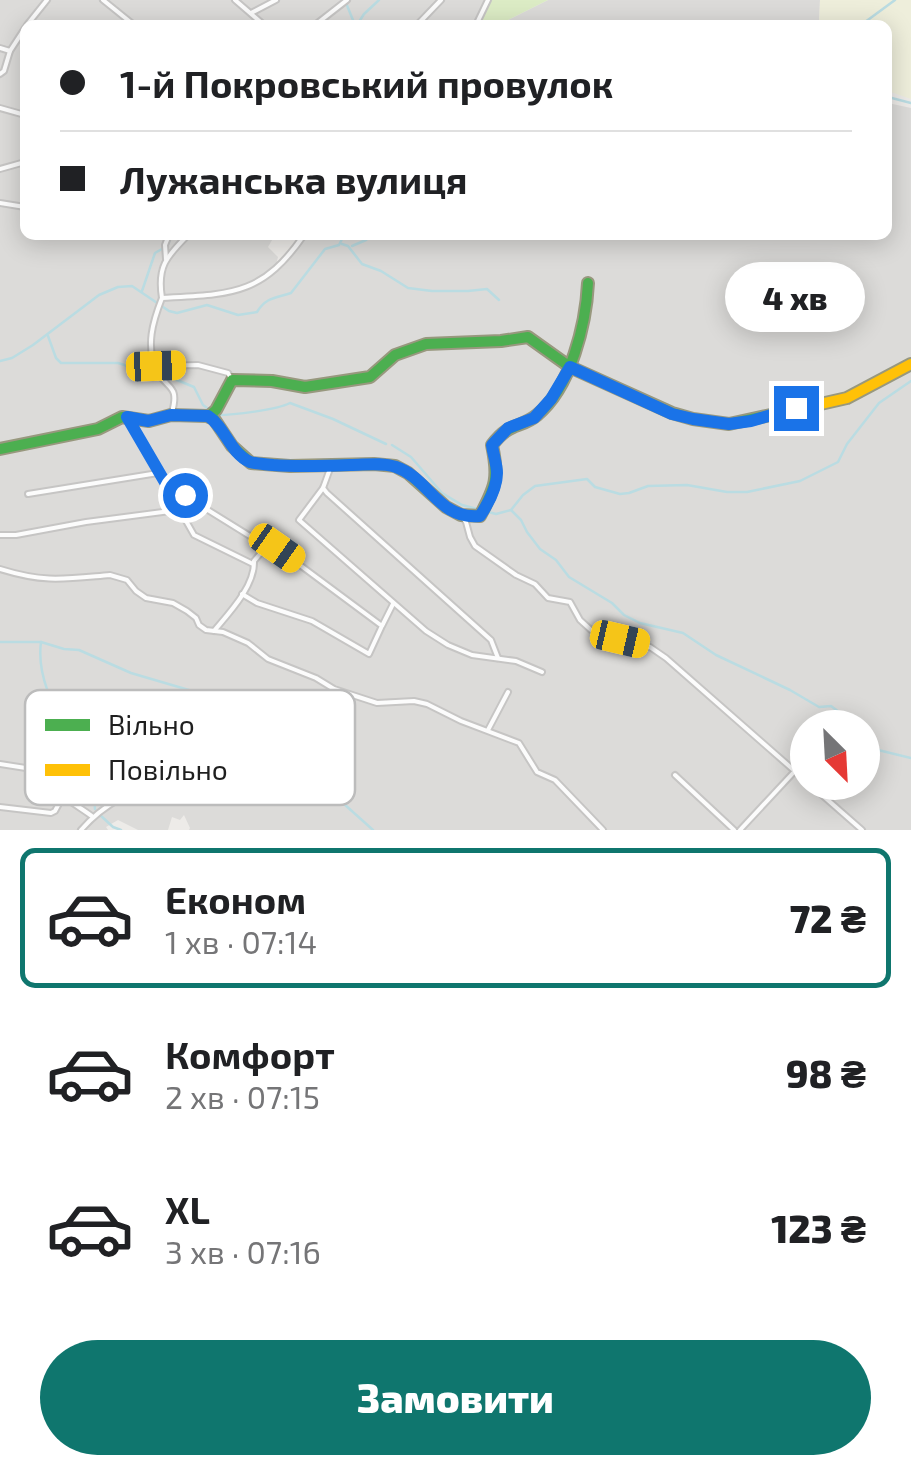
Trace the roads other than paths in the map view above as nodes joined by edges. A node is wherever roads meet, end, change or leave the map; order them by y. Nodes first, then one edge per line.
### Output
1 (47, 0) edge
2 (103, 0) edge
3 (235, 0) edge
4 (276, 0) edge
5 (442, 0) edge
6 (344, 2) edge
7 (250, 13) junction
8 (31, 20) edge
9 (128, 20) edge
10 (258, 20) edge
11 (321, 20) edge
12 (422, 20) edge
13 (20, 35) edge
14 (0, 48) edge
15 (10, 50) junction
16 (0, 74) edge
17 (167, 240) edge
18 (183, 240) edge
19 (300, 240) edge
20 (166, 259) junction
21 (588, 283) dead end
22 (160, 303) junction
23 (911, 364) edge
24 (570, 367) junction
25 (157, 370) junction
26 (232, 380) junction
27 (212, 414) junction
28 (171, 415) junction
29 (127, 417) junction
30 (0, 449) edge
31 (331, 466) junction
32 (158, 473) junction
33 (166, 484) junction
34 (323, 488) junction
35 (28, 494) dead end
36 (180, 510) junction
37 (461, 514) junction
38 (0, 535) edge
39 (266, 546) junction
40 (254, 564) junction
41 (0, 568) edge
42 (242, 594) junction
43 (394, 603) junction
44 (382, 626) junction
45 (214, 632) junction
46 (498, 658) junction
47 (542, 672) dead end
48 (342, 690) edge
49 (508, 692) dead end
50 (355, 695) edge
51 (488, 730) junction
52 (0, 764) edge
53 (25, 768) edge
54 (790, 768) edge
55 (676, 776) dead end
56 (790, 776) edge
57 (827, 800) edge
58 (57, 805) edge
59 (76, 805) edge
60 (109, 805) edge
61 (0, 807) edge
62 (93, 817) junction
63 (82, 830) edge
64 (603, 830) edge
65 (737, 830) edge
66 (862, 830) edge

1 - 8 street
2 - 9 street
3 - 7 street
4 - 7 street
5 - 12 street
6 - 11 street
7 - 10 street
13 - 15 street
14 - 15 street
15 - 16 street
17 - 20 street
18 - 20 street
19 - 22 street
20 - 22 street
21 - 24 street
22 - 25 street
23 - 24 street
24 - 26 street
24 - 37 street
25 - 26 street
25 - 28 street
26 - 27 street
27 - 28 street
27 - 31 street
28 - 29 street
29 - 30 street
29 - 32 street
31 - 34 street
31 - 37 street
32 - 33 street
32 - 35 street
33 - 36 street
33 - 39 street
34 - 43 street
34 - 46 street
36 - 38 street
36 - 40 street
37 - 54 street
39 - 40 street
39 - 44 street
40 - 42 street
41 - 45 street
42 - 44 street
42 - 45 street
43 - 44 street
43 - 46 street
45 - 48 street
46 - 47 street
49 - 51 street
50 - 51 street
51 - 64 street
52 - 53 street
55 - 65 street
56 - 65 street
57 - 66 street
58 - 61 street
59 - 62 street
60 - 62 street
62 - 63 street

